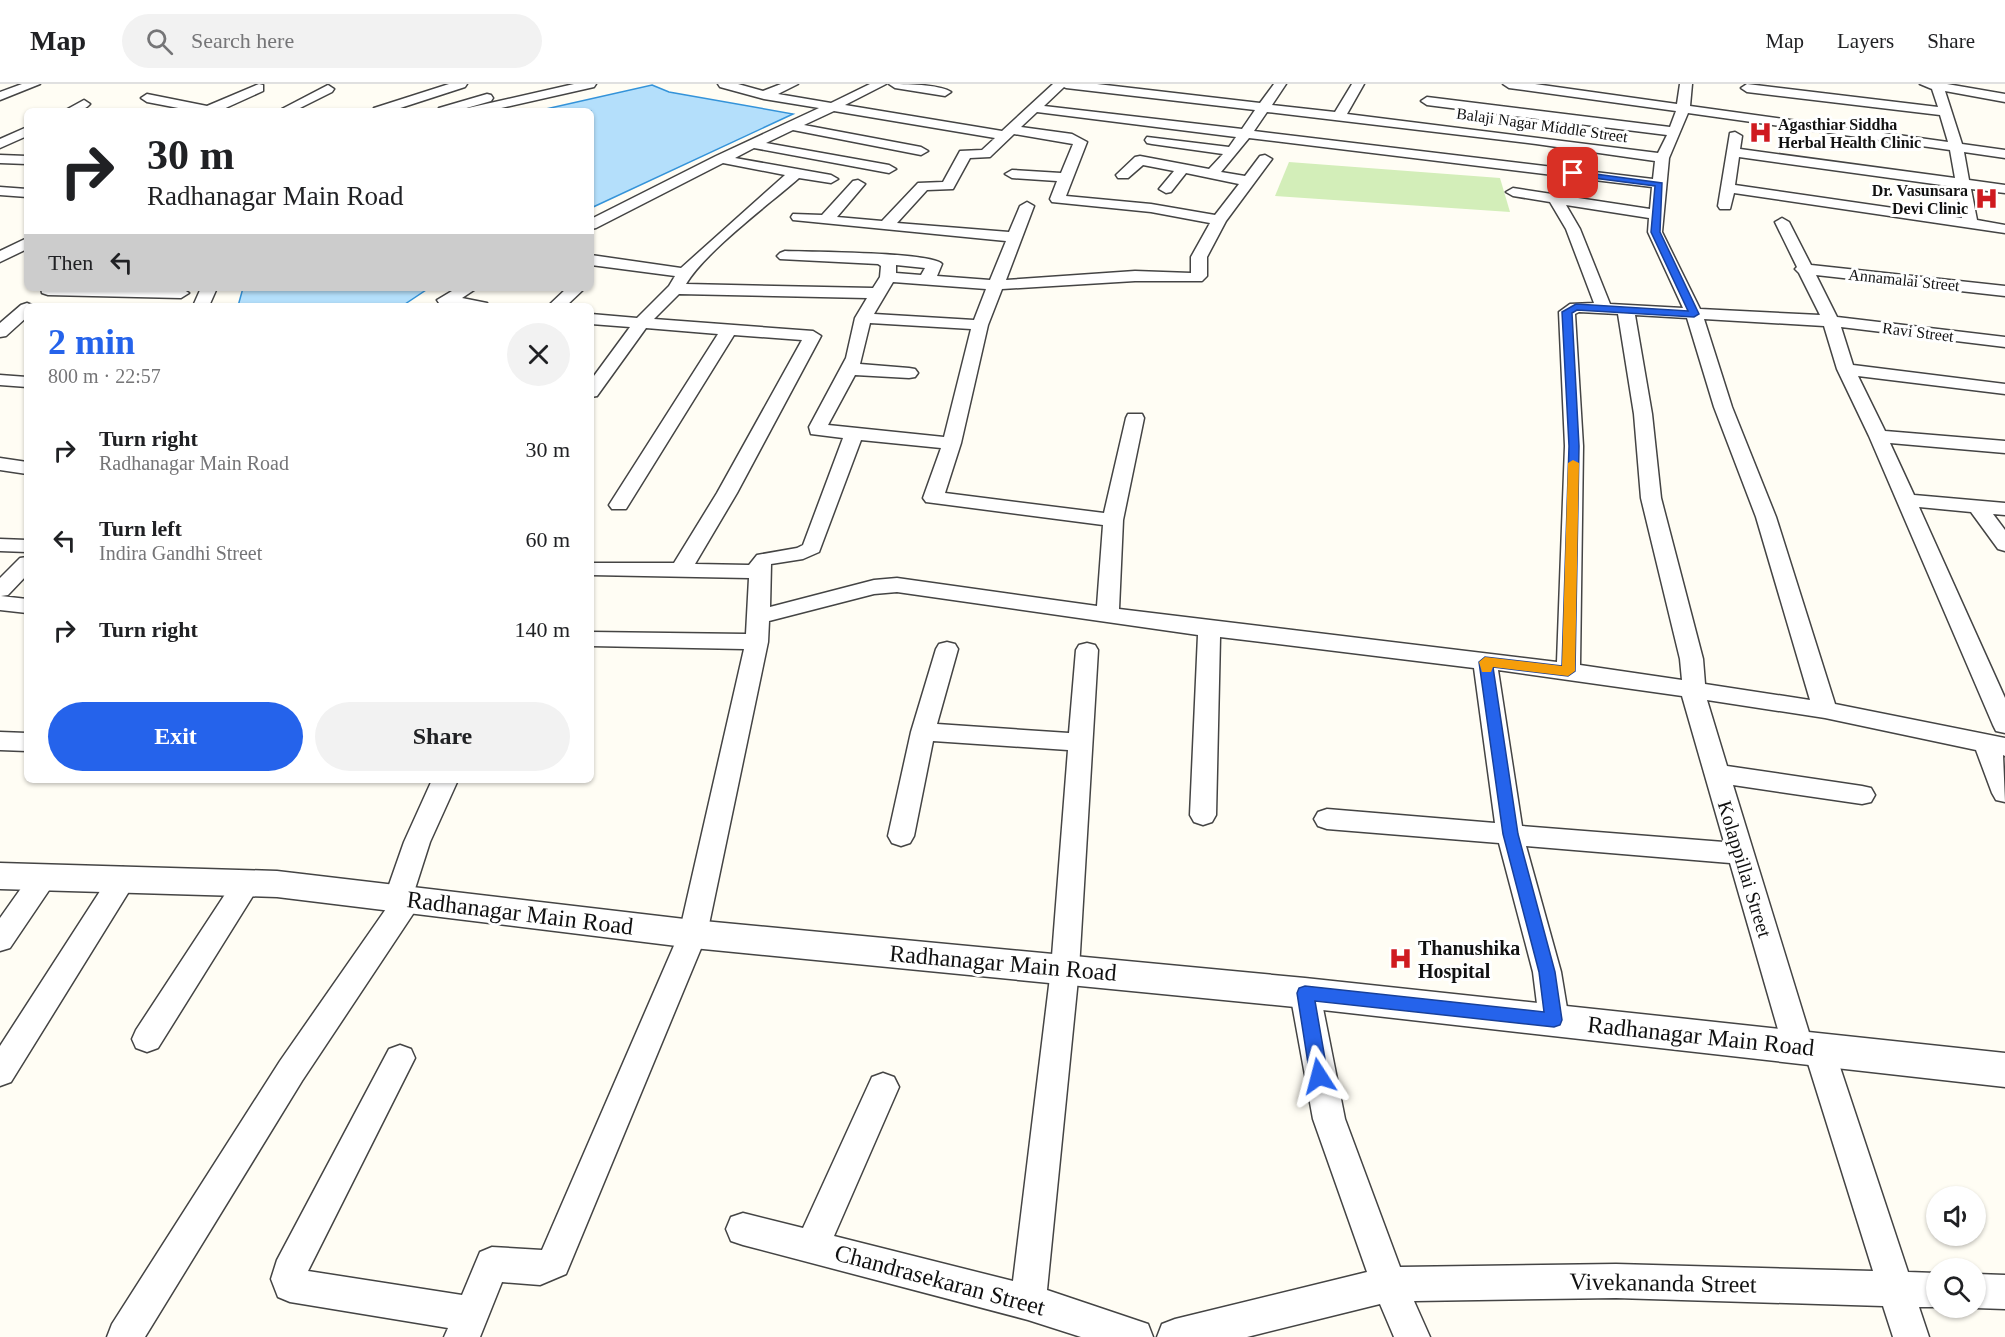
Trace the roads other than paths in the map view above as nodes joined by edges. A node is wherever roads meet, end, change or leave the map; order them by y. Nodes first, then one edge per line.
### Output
1 (34, 84) edge
2 (239, 84) edge
3 (462, 84) edge
4 (554, 84) edge
5 (590, 84) edge
6 (724, 84) edge
7 (792, 84) edge
8 (880, 84) edge
9 (895, 84) edge
10 (1060, 84) edge
11 (1066, 84) edge
12 (1196, 84) edge
13 (1280, 84) edge
14 (1358, 84) edge
15 (1509, 84) edge
16 (1686, 84) edge
17 (1934, 84) edge
18 (262, 89) edge
19 (328, 89) dead end
20 (945, 92) dead end
21 (390, 94) dead end
22 (0, 96) edge
23 (764, 96) junction
24 (147, 98) dead end
25 (2005, 98) edge
26 (1186, 99) junction
27 (1744, 99) edge
28 (84, 104) dead end
29 (76, 108) edge
30 (200, 108) edge
31 (216, 108) edge
32 (290, 108) edge
33 (371, 108) edge
34 (387, 108) edge
35 (453, 108) edge
36 (485, 108) edge
37 (830, 108) junction
38 (1032, 108) junction
39 (1263, 108) junction
40 (1683, 108) junction
41 (1946, 112) junction
42 (1338, 118) junction
43 (791, 126) junction
44 (1675, 132) junction
45 (24, 133) edge
46 (1009, 133) junction
47 (1245, 133) junction
48 (1412, 139) junction
49 (1152, 140) dead end
50 (0, 144) edge
51 (752, 144) junction
52 (1956, 147) junction
53 (921, 151) dead end
54 (1233, 151) junction
55 (1733, 152) junction
56 (2005, 154) edge
57 (1662, 158) junction
58 (0, 159) edge
59 (722, 159) junction
60 (1265, 159) dead end
61 (24, 160) edge
62 (703, 168) junction
63 (1183, 168) junction
64 (890, 169) dead end
65 (1012, 174) dead end
66 (1212, 174) junction
67 (1123, 175) dead end
68 (1066, 177) junction
69 (790, 178) junction
70 (831, 179) dead end
71 (1247, 181) junction
72 (1962, 183) junction
73 (858, 184) dead end
74 (1660, 184) junction
75 (1728, 188) junction
76 (1166, 189) dead end
77 (2005, 189) edge
78 (0, 191) edge
79 (1513, 192) dead end
80 (24, 194) edge
81 (1556, 199) junction
82 (1027, 206) dead end
83 (1725, 206) dead end
84 (1657, 214) junction
85 (798, 217) dead end
86 (826, 220) junction
87 (1219, 220) junction
88 (1782, 222) dead end
89 (594, 223) edge
90 (1970, 224) junction
91 (886, 226) junction
92 (2005, 229) edge
93 (1015, 237) junction
94 (21, 238) edge
95 (785, 256) dead end
96 (0, 257) edge
97 (880, 259) junction
98 (594, 260) edge
99 (1803, 269) junction
100 (685, 273) junction
101 (888, 277) junction
102 (927, 280) junction
103 (995, 285) junction
104 (675, 289) junction
105 (47, 291) edge
106 (115, 291) edge
107 (463, 291) edge
108 (574, 291) edge
109 (2005, 291) edge
110 (181, 293) dead end
111 (877, 293) junction
112 (33, 303) edge
113 (438, 303) edge
114 (560, 303) edge
115 (1604, 309) junction
116 (24, 310) edge
117 (1626, 310) junction
118 (1694, 314) junction
119 (862, 318) junction
120 (594, 320) edge
121 (1831, 321) junction
122 (642, 322) junction
123 (980, 326) junction
124 (2, 327) edge
125 (24, 331) edge
126 (728, 331) junction
127 (2005, 342) edge
128 (849, 369) junction
129 (1846, 369) junction
130 (909, 373) dead end
131 (0, 380) edge
132 (24, 382) edge
133 (594, 388) edge
134 (2005, 389) edge
135 (1135, 418) dead end
136 (854, 434) junction
137 (1878, 436) junction
138 (952, 442) junction
139 (2005, 447) edge
140 (0, 464) edge
141 (24, 468) edge
142 (1907, 500) junction
143 (619, 504) dead end
144 (1978, 507) junction
145 (2005, 509) edge
146 (1113, 520) junction
147 (0, 545) edge
148 (2005, 545) edge
149 (24, 546) edge
150 (24, 566) edge
151 (594, 569) edge
152 (681, 570) junction
153 (760, 572) junction
154 (0, 590) edge
155 (0, 603) edge
156 (24, 606) edge
157 (1108, 615) junction
158 (759, 617) junction
159 (1209, 629) junction
160 (594, 639) edge
161 (757, 642) junction
162 (947, 649) dead end
163 (1087, 650) dead end
164 (1485, 662) junction
165 (1568, 671) junction
166 (1692, 691) junction
167 (1825, 710) junction
168 (2005, 725) edge
169 (923, 732) junction
170 (0, 741) edge
171 (24, 742) edge
172 (1079, 742) junction
173 (1995, 745) edge
174 (1717, 774) junction
175 (444, 783) edge
176 (2005, 793) edge
177 (1862, 795) dead end
178 (1203, 815) dead end
179 (1327, 819) dead end
180 (1510, 834) junction
181 (901, 836) dead end
182 (1741, 854) junction
183 (0, 876) edge
184 (44, 877) junction
185 (123, 878) junction
186 (247, 883) junction
187 (403, 899) junction
188 (693, 934) junction
189 (0, 940) edge
190 (1065, 969) junction
191 (1305, 993) junction
192 (1554, 1020) junction
193 (147, 1039) dead end
194 (1809, 1048) junction
195 (400, 1058) dead end
196 (2005, 1070) edge
197 (0, 1072) edge
198 (883, 1087) dead end
199 (743, 1228) dead end
200 (812, 1246) junction
201 (1389, 1284) junction
202 (1895, 1288) junction
203 (1926, 1290) edge
204 (1986, 1291) edge
205 (2005, 1292) edge
206 (1028, 1302) junction
207 (466, 1325) edge
208 (125, 1337) edge
209 (1135, 1337) edge
210 (1175, 1337) edge
211 (1412, 1337) edge
212 (1911, 1337) edge

1 - 22 street
2 - 18 street
3 - 34 street
4 - 35 street
5 - 36 street
6 - 23 street
7 - 23 street
8 - 37 street
9 - 20 street
10 - 38 street
11 - 26 street
12 - 26 street
13 - 39 street
14 - 42 street
15 - 40 street
16 - 40 street
17 - 25 street
17 - 41 street
18 - 31 street
19 - 32 street
21 - 33 street
23 - 37 street
24 - 30 street
26 - 39 street
27 - 40 street
27 - 41 street
27 - 52 street
27 - 55 street
28 - 29 street
37 - 43 street
37 - 46 street
38 - 46 street
38 - 47 street
39 - 42 street
39 - 47 street
40 - 44 street
41 - 52 street
42 - 48 street
43 - 51 street
43 - 53 street
44 - 48 street
44 - 57 street
45 - 50 street
46 - 68 street
46 - 91 street
47 - 48 street
47 - 54 street
48 - 57 street, Balaji Nagar Middle Street
48 - 74 street
49 - 54 street
51 - 59 street
51 - 64 street
52 - 56 street
52 - 72 street
54 - 66 street
55 - 72 street
55 - 75 street
57 - 74 street
58 - 61 street
59 - 62 street
59 - 69 street
60 - 71 street
62 - 69 street
62 - 89 street
63 - 66 street
63 - 67 street
63 - 76 street
65 - 68 street
66 - 71 street
68 - 87 street
69 - 70 street
69 - 100 street
71 - 87 street
72 - 77 street
72 - 90 street
73 - 86 street
74 - 84 street
75 - 83 street
75 - 90 street
78 - 80 street
79 - 81 street
81 - 84 street
81 - 115 street
82 - 93 street
84 - 118 street
85 - 86 street
86 - 91 street
87 - 103 street
88 - 99 street
90 - 92 street
91 - 93 street
93 - 103 street
94 - 96 street
95 - 97 street
97 - 101 street
97 - 102 street
98 - 100 street
99 - 109 street, Annamalai Street
99 - 121 street
100 - 104 street
101 - 102 street
101 - 111 street
102 - 103 street
103 - 123 street
104 - 111 street
104 - 122 street
105 - 112 street
106 - 110 street
107 - 113 street
108 - 114 street
111 - 119 street
115 - 117 street, Ravi Street
115 - 165 street, Ravi Street
116 - 124 street
117 - 118 street, Ravi Street
117 - 166 street, Kolappillai Street
118 - 121 street, Ravi Street
118 - 167 street
119 - 123 street
119 - 128 street
120 - 122 street
121 - 127 street, Ravi Street
121 - 129 street
122 - 126 street
122 - 133 street
123 - 138 street
124 - 125 street
126 - 143 street
126 - 152 street
128 - 130 street
128 - 136 street
129 - 134 street
129 - 137 street
131 - 132 street
135 - 146 street
136 - 138 street
136 - 153 street
137 - 139 street
137 - 142 street
138 - 146 street
140 - 141 street
142 - 144 street
142 - 168 street
144 - 145 street
144 - 148 street
146 - 157 street
147 - 149 street
150 - 154 street
151 - 152 street
152 - 153 street
153 - 158 street
155 - 156 street
157 - 158 street
157 - 159 street
158 - 161 street
159 - 164 street
159 - 178 street
160 - 161 street
161 - 188 street
162 - 169 street
163 - 172 street
164 - 165 street
164 - 180 street
165 - 166 street
166 - 167 street
166 - 174 street, Kolappillai Street
167 - 173 street
169 - 172 street
169 - 181 street
170 - 171 street
172 - 190 street
173 - 176 street
174 - 177 street
174 - 182 street, Kolappillai Street
175 - 187 street
179 - 180 street
180 - 182 street
180 - 192 street
182 - 194 street, Kolappillai Street
183 - 184 street, Radhanagar Main Road
184 - 185 street, Radhanagar Main Road
184 - 189 street
185 - 186 street, Radhanagar Main Road
185 - 197 street
186 - 187 street, Radhanagar Main Road
186 - 193 street
187 - 188 street, Radhanagar Main Road
187 - 208 street
188 - 190 street, Radhanagar Main Road
188 - 207 street
190 - 191 street, Radhanagar Main Road
190 - 206 street
191 - 192 street, Radhanagar Main Road
191 - 201 street
192 - 194 street, Radhanagar Main Road
194 - 196 street, Radhanagar Main Road
194 - 202 street, Kolappillai Street
195 - 207 street
198 - 200 street
199 - 200 street, Chandrasekaran Street
200 - 206 street, Chandrasekaran Street
201 - 202 street, Vivekananda Street
201 - 210 street
201 - 211 street
202 - 203 street, Vivekananda Street
202 - 212 street, Kolappillai Street
204 - 205 street
206 - 209 street, Chandrasekaran Street

